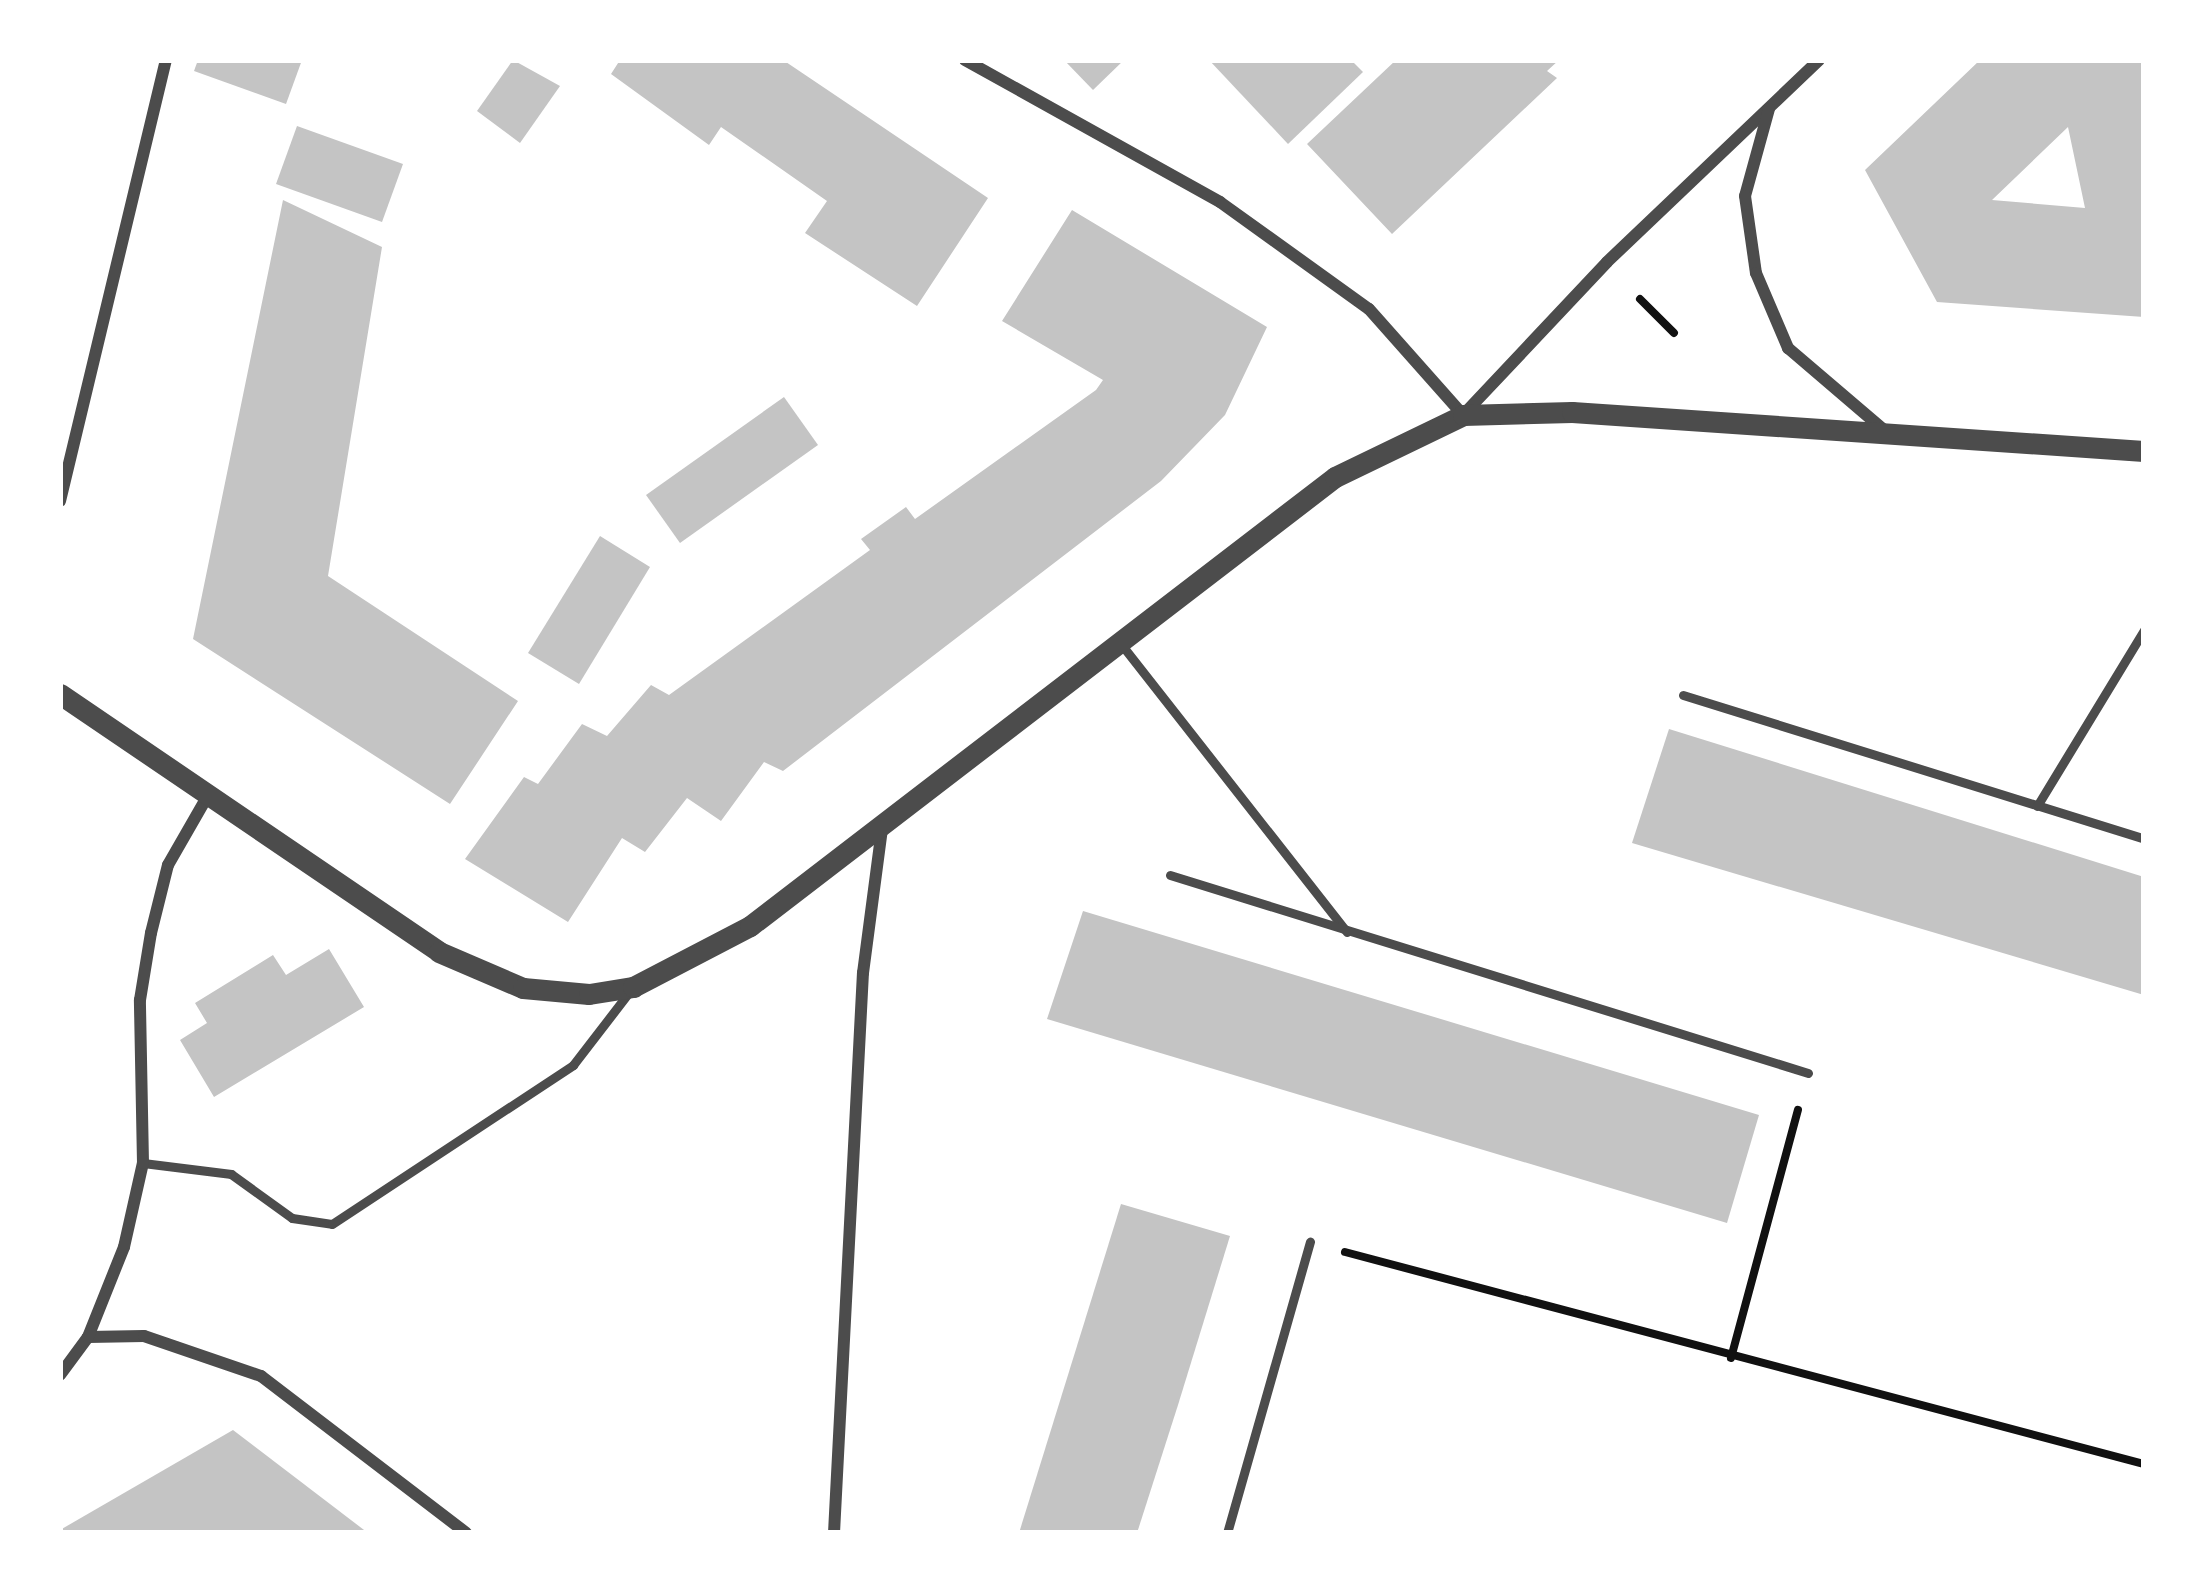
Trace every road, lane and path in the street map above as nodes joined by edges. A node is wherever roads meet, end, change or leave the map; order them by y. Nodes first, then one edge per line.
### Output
1 (166, 60) edge
2 (965, 60) edge
3 (1819, 60) edge
4 (1769, 108) junction
5 (1640, 298) dead end
6 (1674, 333) dead end
7 (1463, 416) junction
8 (1887, 433) junction
9 (2144, 451) edge
10 (60, 501) edge
11 (2144, 629) edge
12 (1120, 644) junction
13 (60, 694) edge
14 (1683, 695) dead end
15 (206, 799) junction
16 (2037, 806) junction
17 (882, 827) junction
18 (2144, 839) edge
19 (1170, 875) dead end
20 (1348, 934) junction
21 (633, 987) junction
22 (1808, 1073) joint
23 (143, 1163) junction
24 (1310, 1242) joint
25 (88, 1337) junction
26 (1731, 1358) junction
27 (60, 1375) edge
28 (2144, 1464) edge
29 (466, 1533) edge
30 (834, 1533) edge
31 (1227, 1533) edge

1 - 10 street
2 - 7 street
3 - 4 street
4 - 7 street
4 - 8 street
5 - 6 path
7 - 8 street
7 - 12 street
8 - 9 street
11 - 16 lane
12 - 17 street
12 - 20 lane
13 - 15 street
14 - 16 lane
15 - 21 street
15 - 23 street
16 - 18 lane
17 - 21 street
17 - 30 street
19 - 20 lane
20 - 22 lane
21 - 23 lane
22 - 26 path
23 - 25 street
24 - 26 path
24 - 31 lane
25 - 27 street
25 - 29 street
26 - 28 path

